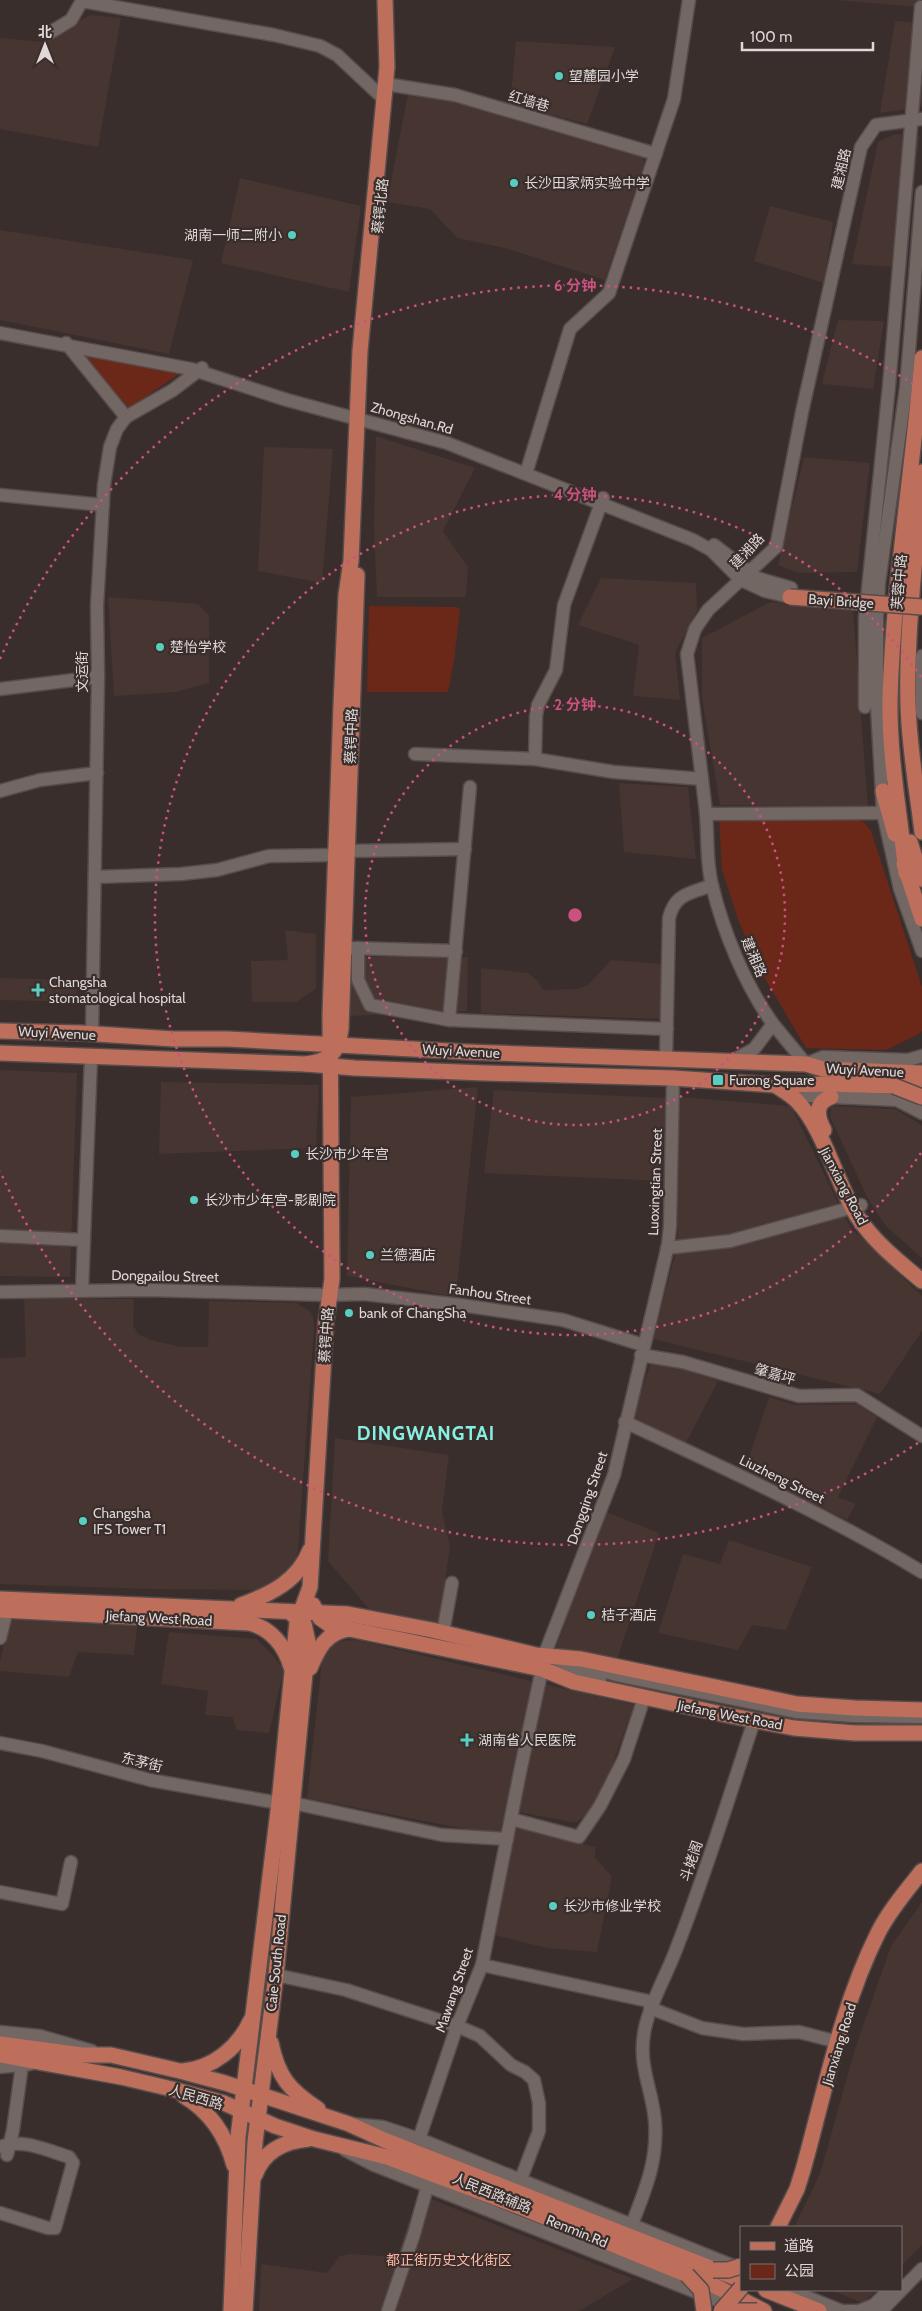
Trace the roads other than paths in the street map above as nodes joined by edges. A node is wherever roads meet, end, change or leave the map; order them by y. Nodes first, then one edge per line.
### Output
1 (385, 0) edge
2 (393, 0) edge
3 (689, 0) edge
4 (921, 7) dead end
5 (51, 32) dead end
6 (392, 85) junction
7 (384, 99) junction
8 (916, 120) edge
9 (656, 154) junction
10 (922, 192) edge
11 (0, 328) edge
12 (0, 334) edge
13 (65, 342) junction
14 (922, 358) edge
15 (201, 369) junction
16 (360, 416) junction
17 (126, 417) junction
18 (528, 467) junction
19 (922, 472) edge
20 (0, 495) edge
21 (602, 500) junction
22 (103, 505) junction
23 (745, 576) junction
24 (791, 592) junction
25 (922, 598) edge
26 (922, 607) edge
27 (922, 656) edge
28 (98, 677) junction
29 (0, 688) edge
30 (865, 707) dead end
31 (922, 713) edge
32 (415, 754) dead end
33 (535, 760) junction
34 (96, 773) junction
35 (702, 779) junction
36 (470, 788) dead end
37 (0, 790) edge
38 (883, 791) junction
39 (921, 803) edge
40 (899, 806) junction
41 (883, 813) junction
42 (706, 814) junction
43 (922, 832) edge
44 (465, 849) junction
45 (341, 853) junction
46 (906, 873) junction
47 (95, 877) junction
48 (922, 879) edge
49 (712, 885) junction
50 (922, 919) edge
51 (351, 948) junction
52 (456, 951) junction
53 (922, 951) edge
54 (336, 1015) junction
55 (449, 1020) junction
56 (773, 1024) junction
57 (2, 1029) edge
58 (666, 1029) junction
59 (92, 1034) junction
60 (307, 1042) junction
61 (366, 1046) junction
62 (332, 1053) junction
63 (2, 1054) edge
64 (922, 1056) edge
65 (91, 1057) junction
66 (666, 1060) junction
67 (730, 1062) junction
68 (306, 1064) junction
69 (806, 1064) junction
70 (918, 1071) edge
71 (673, 1078) junction
72 (775, 1085) junction
73 (894, 1086) junction
74 (922, 1087) edge
75 (831, 1090) junction
76 (790, 1095) junction
77 (329, 1097) junction
78 (922, 1097) edge
79 (922, 1113) edge
80 (856, 1204) junction
81 (670, 1228) junction
82 (0, 1236) edge
83 (84, 1240) junction
84 (668, 1248) junction
85 (922, 1270) edge
86 (922, 1281) edge
87 (82, 1290) junction
88 (0, 1292) edge
89 (329, 1295) junction
90 (642, 1350) junction
91 (625, 1422) junction
92 (922, 1436) edge
93 (312, 1546) junction
94 (922, 1572) edge
95 (452, 1583) dead end
96 (310, 1587) junction
97 (2, 1606) edge
98 (232, 1608) junction
99 (316, 1611) junction
100 (294, 1613) junction
101 (349, 1629) junction
102 (443, 1633) junction
103 (0, 1638) edge
104 (543, 1663) junction
105 (292, 1671) junction
106 (305, 1679) junction
107 (616, 1679) junction
108 (644, 1698) junction
109 (922, 1710) edge
110 (922, 1717) edge
111 (754, 1721) junction
112 (922, 1725) edge
113 (922, 1733) edge
114 (0, 1743) edge
115 (286, 1803) junction
116 (511, 1819) junction
117 (506, 1839) junction
118 (70, 1862) dead end
119 (922, 1871) edge
120 (922, 1884) edge
121 (0, 1892) edge
122 (482, 1965) junction
123 (276, 1975) junction
124 (652, 2005) junction
125 (254, 2014) junction
126 (457, 2026) junction
127 (269, 2029) junction
128 (0, 2032) edge
129 (838, 2042) junction
130 (0, 2044) edge
131 (0, 2055) edge
132 (111, 2055) junction
133 (47, 2063) junction
134 (22, 2065) junction
135 (0, 2067) edge
136 (180, 2071) junction
137 (172, 2090) junction
138 (245, 2090) junction
139 (261, 2096) junction
140 (242, 2112) junction
141 (258, 2119) junction
142 (334, 2119) junction
143 (349, 2124) junction
144 (314, 2139) junction
145 (419, 2139) junction
146 (384, 2140) joint
147 (341, 2147) junction
148 (6, 2148) edge
149 (387, 2157) joint
150 (236, 2174) junction
151 (521, 2179) junction
152 (428, 2184) junction
153 (252, 2186) junction
154 (0, 2212) edge
155 (632, 2224) junction
156 (778, 2226) edge
157 (788, 2226) edge
158 (922, 2258) edge
159 (922, 2269) edge
160 (687, 2275) junction
161 (902, 2278) edge
162 (737, 2284) edge
163 (902, 2286) edge
164 (742, 2291) edge
165 (744, 2291) edge
166 (772, 2291) edge
167 (888, 2291) edge
168 (896, 2291) edge
169 (785, 2293) edge
170 (874, 2309) edge
171 (231, 2311) edge
172 (245, 2311) edge
173 (388, 2311) edge
174 (704, 2311) edge
175 (710, 2311) edge
176 (721, 2311) edge
177 (744, 2311) edge
178 (757, 2311) edge
179 (764, 2311) edge
180 (819, 2311) edge
181 (842, 2311) edge

1 - 7 main road, 蔡锷北路
2 - 6 main road, 蔡锷北路
3 - 9 street
4 - 8 street
5 - 7 street
6 - 9 street, 红墙巷
6 - 16 main road, 蔡锷北路
7 - 16 main road, 蔡锷北路
8 - 23 street, 建湘路
8 - 30 street
9 - 18 street
10 - 38 street
11 - 13 street, Zhongshan.Rd
12 - 13 street, Zhongshan.Rd
13 - 15 street, Zhongshan.Rd
13 - 17 street
14 - 40 main road, 芙蓉中路
15 - 16 street, Zhongshan.Rd
15 - 17 street
16 - 18 street, Zhongshan.Rd
16 - 21 street, Zhongshan.Rd
16 - 45 main road, 蔡锷中路
17 - 22 street, 文运街
18 - 21 street, Zhongshan.Rd
19 - 39 main road, 芙蓉中路
20 - 22 street
21 - 23 street, Zhongshan.Rd
21 - 33 street
22 - 28 street, 文运街
23 - 24 street, Zhongshan.Rd
23 - 35 street, 建湘路
24 - 25 main road, Bayi Bridge
24 - 26 main road, Bayi Bridge, bridge
27 - 31 street
28 - 29 street
28 - 34 street, 文运街
32 - 33 street
33 - 35 street
34 - 37 street
34 - 47 street, 文运街
35 - 42 street, 建湘路
36 - 44 street
38 - 41 street
38 - 46 main road
39 - 43 main road, 芙蓉中路
40 - 46 main road
40 - 48 main road
41 - 42 street
41 - 53 street
42 - 49 street, 建湘路
44 - 45 street
44 - 52 street
45 - 47 street
45 - 51 main road, 蔡锷中路
45 - 54 main road, 蔡锷中路
46 - 50 main road
47 - 59 street, 文运街
49 - 56 street, 建湘路
49 - 58 street
51 - 52 street
51 - 54 main road, 蔡锷中路
51 - 55 street
52 - 55 street
54 - 60 main road
54 - 61 main road
54 - 62 main road, 蔡锷中路
55 - 58 street
56 - 67 street
56 - 69 street, 建湘路
57 - 59 main road, Wuyi Avenue
58 - 66 street
59 - 60 main road, Wuyi Avenue
60 - 62 main road, Wuyi Avenue
61 - 62 main road, Wuyi Avenue
61 - 66 main road, Wuyi Avenue
62 - 68 main road, Wuyi Avenue
62 - 71 main road, Wuyi Avenue
62 - 77 main road, 蔡锷中路
63 - 65 main road, Wuyi Avenue
64 - 69 street
65 - 68 main road, Wuyi Avenue
65 - 83 street
66 - 67 main road, Wuyi Avenue
67 - 69 main road, Wuyi Avenue
68 - 77 main road
69 - 70 main road, Wuyi Avenue
71 - 72 main road, Wuyi Avenue
71 - 81 street, Luoxingtian Street
72 - 75 main road, Wuyi Avenue
72 - 76 main road, Jianxiang Road
73 - 74 main road, Wuyi Avenue
73 - 75 main road, Wuyi Avenue
73 - 78 main road, bridge
75 - 76 street
75 - 79 street
75 - 80 main road, Jianxiang Road
76 - 80 main road, Jianxiang Road
77 - 89 main road, 蔡锷中路
80 - 81 street
80 - 84 street
80 - 85 main road, Jianxiang Road
80 - 86 main road, Jianxiang Road
81 - 84 street, Luoxingtian Street
82 - 83 street
83 - 87 street
84 - 90 street, Luoxingtian Street
87 - 88 street, Dongpailou Street
87 - 89 street, Dongpailou Street
89 - 90 street, Fanhou Street
89 - 93 main road, 蔡锷中路
90 - 91 street, Dongqing Street
90 - 92 street, 肇嘉坪
91 - 94 street, Liuzheng Street
91 - 104 street, Dongqing Street
93 - 96 main road, 蔡锷中路
93 - 98 main road
95 - 102 street
96 - 99 main road
96 - 100 main road, 蔡锷中路
97 - 98 main road, Jiefang West Road
97 - 103 street
97 - 105 main road, Jiefang West Road
98 - 100 main road, Jiefang West Road
99 - 100 main road, Jiefang West Road
99 - 101 main road, Jiefang West Road
99 - 102 main road, Jiefang West Road
100 - 105 main road, Caie South Road
100 - 106 main road, Caie South Road
101 - 104 main road, Jiefang West Road
101 - 106 main road
102 - 104 main road, Jiefang West Road
104 - 107 street, Jiefang West Road
104 - 108 main road, Jiefang West Road
104 - 109 main road, Jiefang West Road
104 - 116 street, Dongqing Street
105 - 115 main road, Caie South Road
106 - 115 main road, Caie South Road
107 - 110 street, Jiefang West Road
107 - 112 street, Jiefang West Road
108 - 111 main road, Jiefang West Road
108 - 116 street
111 - 113 main road, Jiefang West Road
111 - 124 street, 斗姥阁
114 - 115 street, 东茅街
115 - 117 street, 东茅街
115 - 123 main road, Caie South Road
115 - 125 main road, Caie South Road
116 - 117 street, Mawang Street
117 - 122 street, Mawang Street
118 - 121 street
119 - 129 main road, Jianxiang Road
120 - 157 main road, Jianxiang Road
122 - 124 street
122 - 126 street, Mawang Street
123 - 126 street
123 - 127 main road, Caie South Road
124 - 129 street
124 - 155 street, 斗姥阁
125 - 136 main road
125 - 138 main road, Caie South Road
126 - 145 street, Mawang Street
126 - 151 street
127 - 139 main road, Caie South Road
127 - 142 main road
128 - 132 street
129 - 156 main road, Jianxiang Road
130 - 132 main road, 人民西路
131 - 133 main road, 人民西路
132 - 136 main road, 人民西路
133 - 134 street
133 - 137 main road, 人民西路
134 - 135 street
134 - 148 street
136 - 138 main road, 人民西路
137 - 140 main road, 人民西路
137 - 150 main road
138 - 139 main road, 人民西路
138 - 140 main road, Caie South Road
139 - 141 main road, Caie South Road
139 - 142 main road, 人民西路
140 - 141 main road, 人民西路
140 - 150 main road, Caie South Road
141 - 144 main road, 人民西路
141 - 153 main road, Caie South Road
142 - 143 main road, 人民西路
143 - 145 street, 人民西路辅路
143 - 146 main road, 人民西路
144 - 147 main road, 人民西路
144 - 153 main road
145 - 151 street, 人民西路辅路
146 - 162 main road, Renmin.Rd, bridge
147 - 149 main road, 人民西路
147 - 152 street, 人民西路辅路
148 - 154 street
149 - 160 main road, Renmin.Rd
150 - 171 main road, Caie South Road
151 - 155 street, 人民西路辅路
152 - 173 street
152 - 177 street, 人民西路辅路
153 - 172 main road, Caie South Road
155 - 162 street, 人民西路辅路
158 - 161 street
159 - 163 street
160 - 162 main road, Renmin.Rd
160 - 174 main road, bridge
162 - 175 main road
162 - 176 main road, bridge
164 - 178 main road, bridge
165 - 179 main road, Renmin.Rd
166 - 169 main road
167 - 170 street
168 - 170 street
169 - 180 main road
169 - 181 street
170 - 181 street

